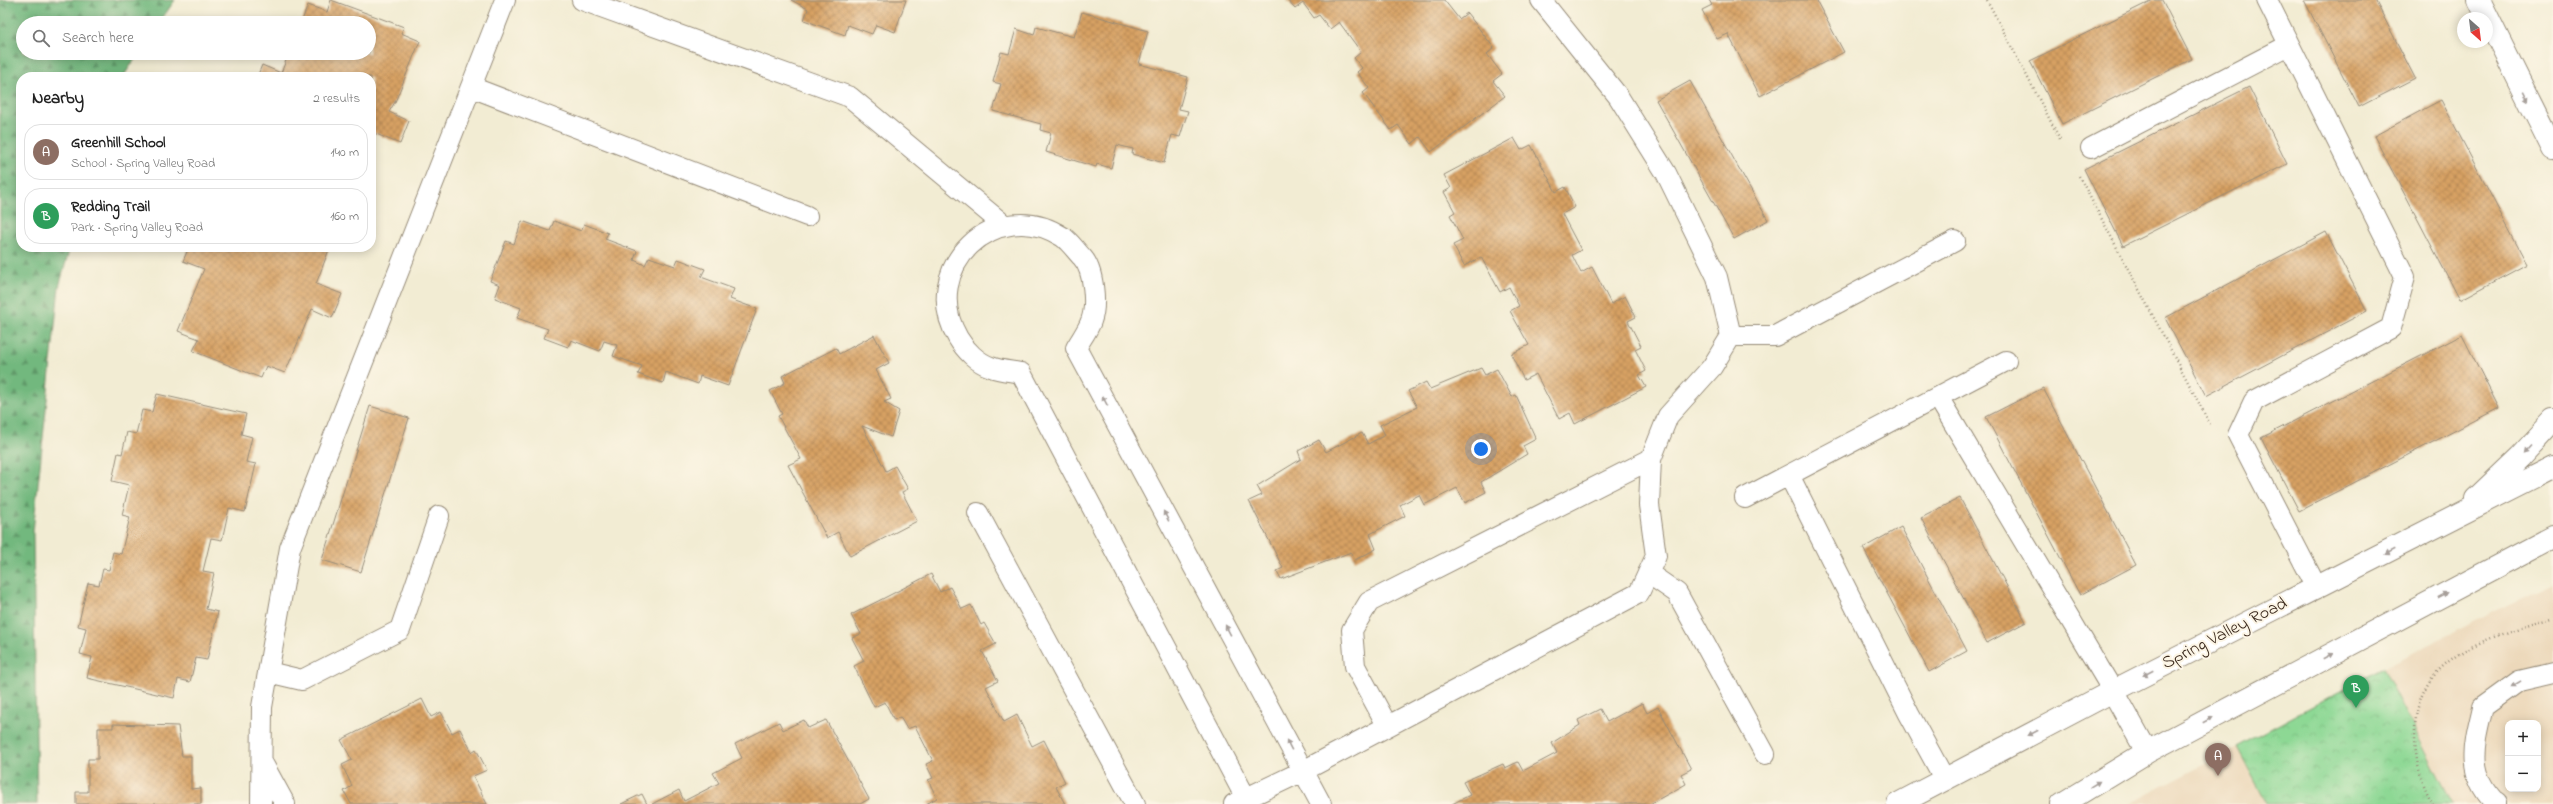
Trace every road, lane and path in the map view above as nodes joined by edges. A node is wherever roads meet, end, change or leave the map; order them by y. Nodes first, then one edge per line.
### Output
1 (505, 0) edge
2 (582, 0) edge
3 (1541, 0) edge
4 (1986, 0) edge
5 (2267, 0) edge
6 (2479, 0) edge
7 (2289, 45) junction
8 (471, 87) junction
9 (2064, 147) dead end
10 (2091, 148) dead end
11 (2553, 149) edge
12 (2075, 168) dead end
13 (807, 216) dead end
14 (1004, 226) junction
15 (1955, 241) dead end
16 (1731, 336) junction
17 (2006, 361) dead end
18 (1938, 397) junction
19 (2553, 421) edge
20 (2212, 428) dead end
21 (1651, 460) junction
22 (2553, 467) edge
23 (1789, 474) junction
24 (1745, 498) dead end
25 (978, 513) dead end
26 (439, 516) dead end
27 (2456, 518) junction
28 (2553, 536) edge
29 (1648, 573) junction
30 (2317, 588) junction
31 (2553, 618) edge
32 (268, 672) junction
33 (2553, 673) edge
34 (2113, 690) junction
35 (1387, 725) junction
36 (2147, 752) junction
37 (1765, 754) dead end
38 (262, 760) junction
39 (1303, 771) junction
40 (1945, 780) junction
41 (1243, 802) edge
42 (261, 804) edge
43 (285, 804) edge
44 (1135, 804) edge
45 (1321, 804) edge
46 (1898, 804) edge
47 (2062, 804) edge
48 (2433, 804) edge
49 (2495, 804) edge

1 - 8 lane
2 - 14 lane
3 - 16 lane
4 - 9 path
5 - 7 lane
6 -> 11 main road
7 - 10 lane
7 - 30 lane
8 - 13 lane
8 - 32 lane
12 - 20 path
39 -> 14 lane
14 - 41 lane
15 - 16 lane
16 - 21 lane
17 - 18 lane
18 - 23 lane
18 - 34 lane
19 -> 27 main road
21 - 29 lane
21 - 35 lane
22 - 27 main road, Spring Valley Road
23 - 24 lane
23 - 40 lane
25 - 44 lane
26 - 32 lane
27 -> 30 main road, Spring Valley Road
36 -> 28 main road
29 - 35 lane
29 - 37 lane
30 -> 34 main road, Spring Valley Road
31 - 48 path
32 - 38 lane
33 -> 49 lane
34 - 36 main road
34 -> 40 main road, Spring Valley Road
35 - 39 lane
47 -> 36 main road
38 - 42 lane
38 - 43 lane
39 - 41 lane
39 - 45 lane
40 - 46 main road, Spring Valley Road

